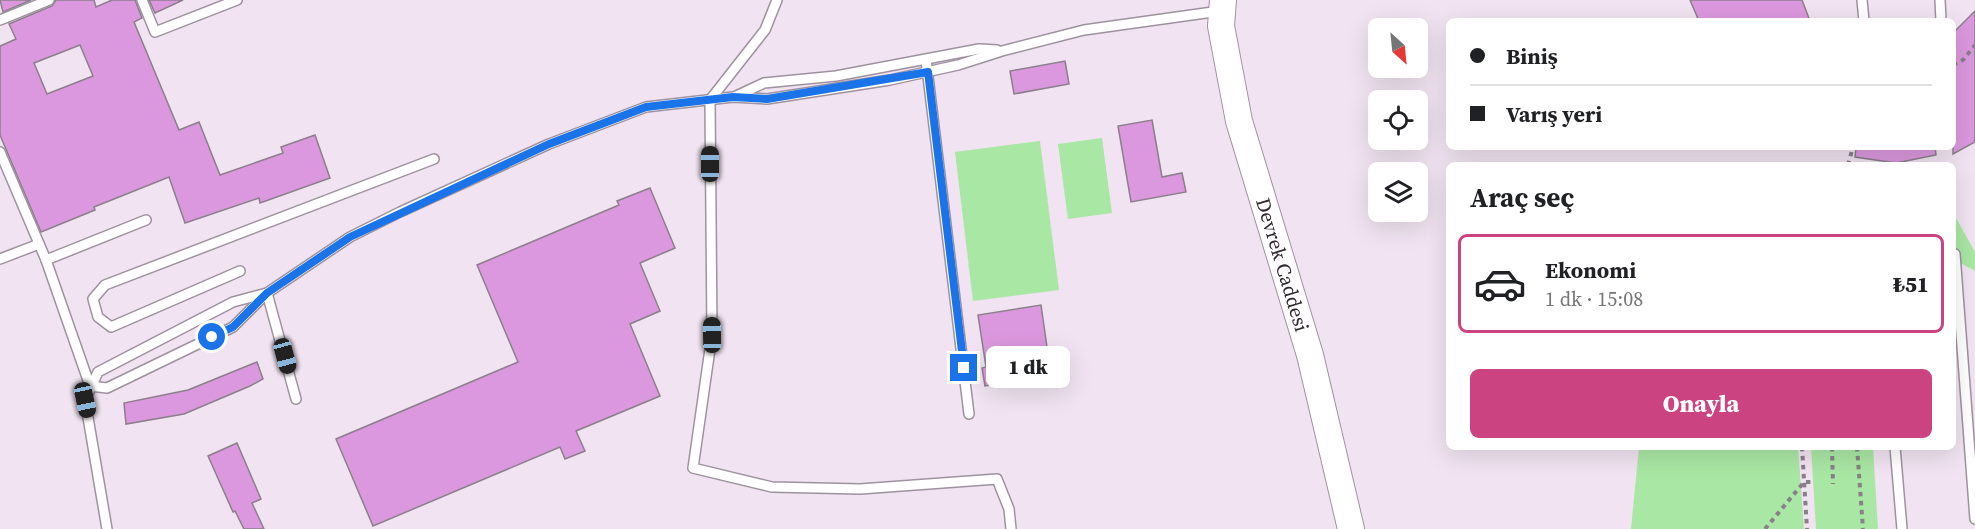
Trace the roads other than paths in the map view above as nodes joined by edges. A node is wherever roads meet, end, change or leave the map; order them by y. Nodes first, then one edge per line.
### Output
1 (49, 0) edge
2 (142, 0) edge
3 (237, 0) edge
4 (777, 0) edge
5 (1862, 0) edge
6 (1940, 0) edge
7 (1222, 5) edge
8 (1864, 18) edge
9 (1941, 18) edge
10 (0, 20) edge
11 (1002, 51) junction
12 (926, 60) junction
13 (928, 72) junction
14 (733, 97) junction
15 (710, 100) junction
16 (0, 152) edge
17 (434, 159) dead end
18 (146, 220) dead end
19 (39, 244) junction
20 (0, 259) edge
21 (46, 261) junction
22 (1956, 267) edge
23 (240, 271) dead end
24 (267, 293) junction
25 (90, 386) junction
26 (296, 399) dead end
27 (969, 414) dead end
28 (1895, 450) edge
29 (1975, 519) edge
30 (107, 529) edge
31 (1011, 529) edge
32 (1351, 529) edge
33 (1902, 529) edge

1 - 10 lane
2 - 3 lane
4 - 15 lane
5 - 8 lane
6 - 9 lane
7 - 11 lane
7 - 32 street, Devrek Caddesi
11 - 12 lane
11 - 13 lane
12 - 13 lane
12 - 14 lane
13 - 14 lane
13 - 27 lane
14 - 15 lane
15 - 24 lane
15 - 31 lane
16 - 19 lane
17 - 23 lane
18 - 21 lane
19 - 20 lane
19 - 21 lane
21 - 25 lane
22 - 29 lane
24 - 25 lane
24 - 25 lane
24 - 26 lane
25 - 30 lane
28 - 33 lane

